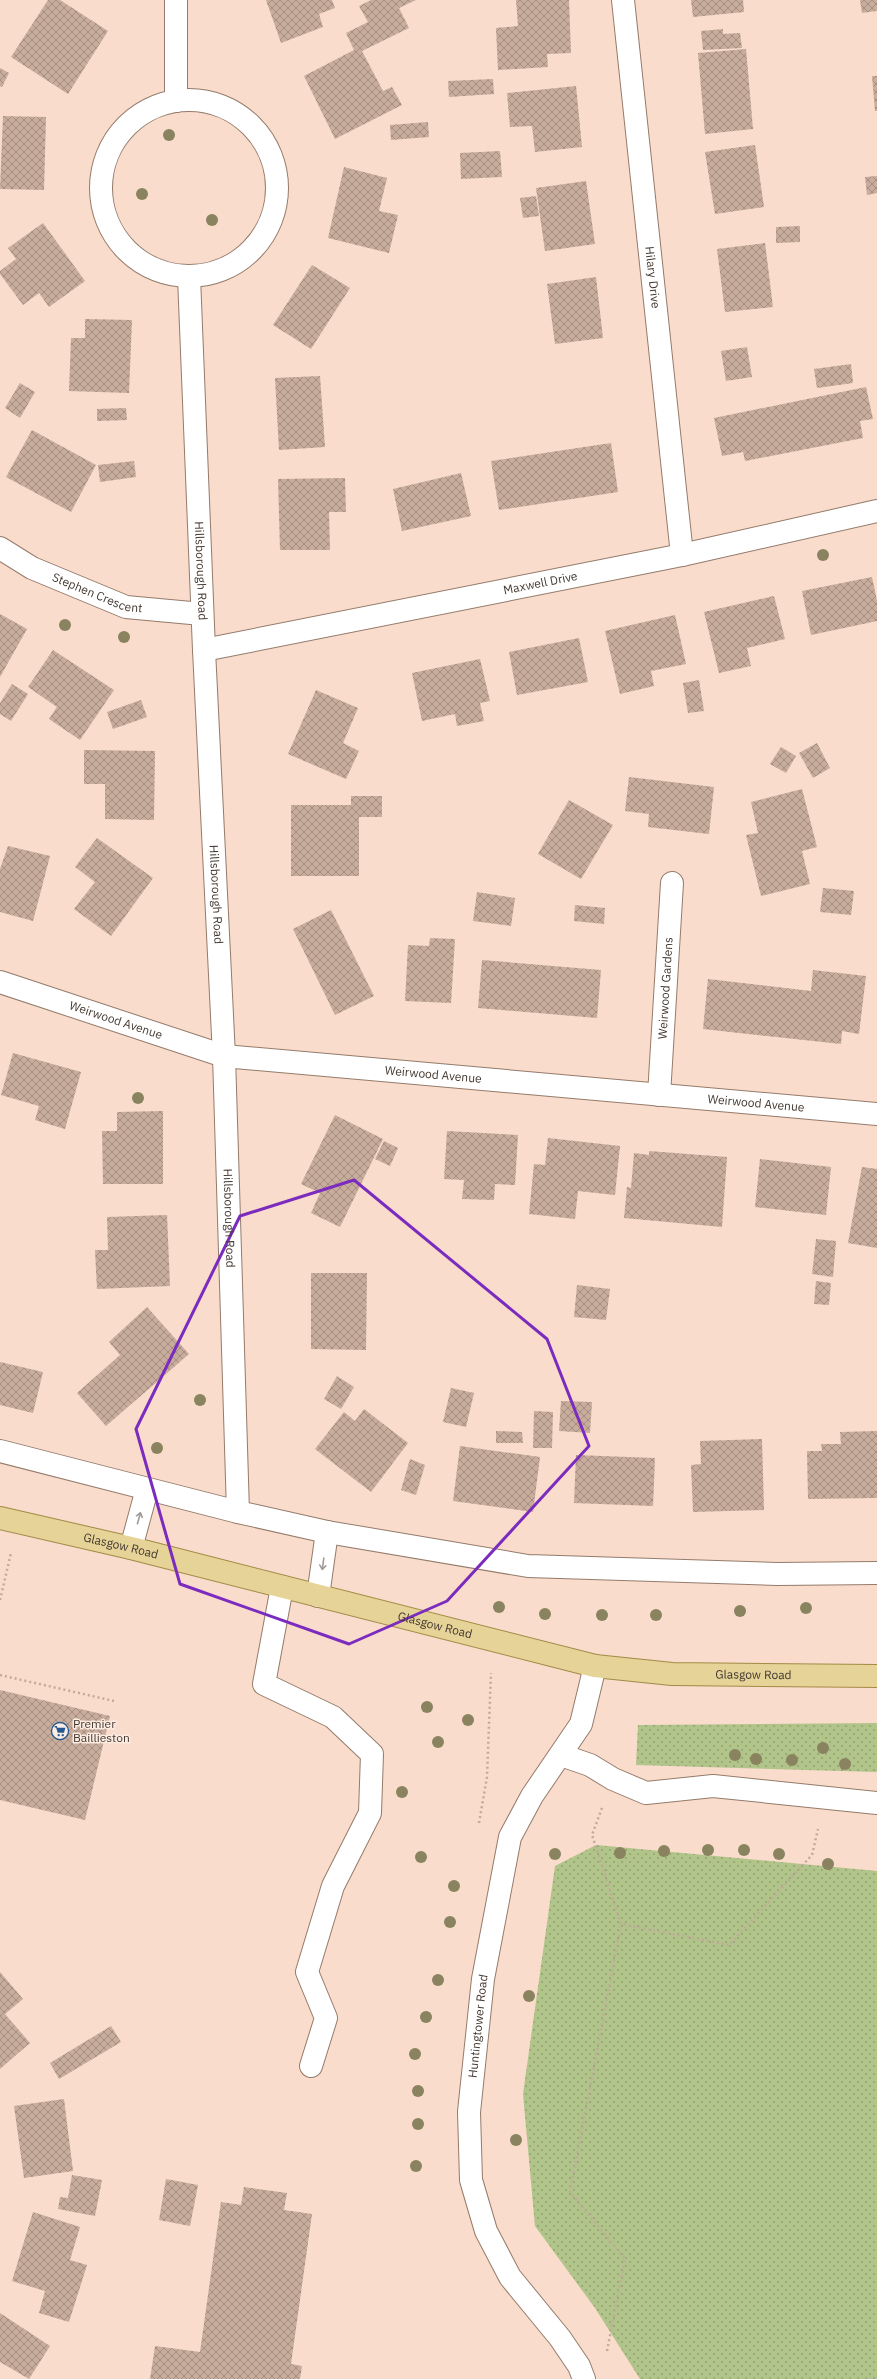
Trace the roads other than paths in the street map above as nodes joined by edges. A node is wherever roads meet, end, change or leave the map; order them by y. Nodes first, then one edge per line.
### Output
1 (176, 0) edge
2 (623, 0) edge
3 (176, 101) junction
4 (189, 277) junction
5 (877, 511) edge
6 (0, 548) edge
7 (682, 555) junction
8 (202, 614) junction
9 (204, 650) junction
10 (672, 883) dead end
11 (0, 982) edge
12 (224, 1056) junction
13 (659, 1095) junction
14 (877, 1114) edge
15 (0, 1451) edge
16 (147, 1489) junction
17 (238, 1512) junction
18 (9, 1520) edge
19 (327, 1532) junction
20 (131, 1548) junction
21 (877, 1573) edge
22 (282, 1587) junction
23 (318, 1596) junction
24 (595, 1666) junction
25 (877, 1676) edge
26 (561, 1755) junction
27 (877, 1803) edge
28 (311, 2066) dead end
29 (582, 2373) edge

1 - 3 street
2 - 7 street, Hilary Drive
3 - 4 street
3 - 4 street
4 - 8 street, Hillsborough Road
5 - 7 street, Maxwell Drive
6 - 8 street, Stephen Crescent
7 - 9 street, Maxwell Drive
8 - 9 street, Hillsborough Road
9 - 12 street, Hillsborough Road
10 - 13 street, Weirwood Gardens
11 - 12 street, Weirwood Avenue
12 - 13 street, Weirwood Avenue
12 - 17 street, Hillsborough Road
13 - 14 street, Weirwood Avenue
15 - 16 street
16 - 17 street
20 -> 16 street
17 - 19 street
18 - 20 main road, Glasgow Road
19 - 21 street
19 -> 23 street
20 - 22 main road, Glasgow Road
22 - 23 main road, Glasgow Road
22 - 28 street
23 - 24 main road, Glasgow Road
24 - 25 main road, Glasgow Road
24 - 26 street, Huntingtower Road
26 - 27 street
26 - 29 street, Huntingtower Road

